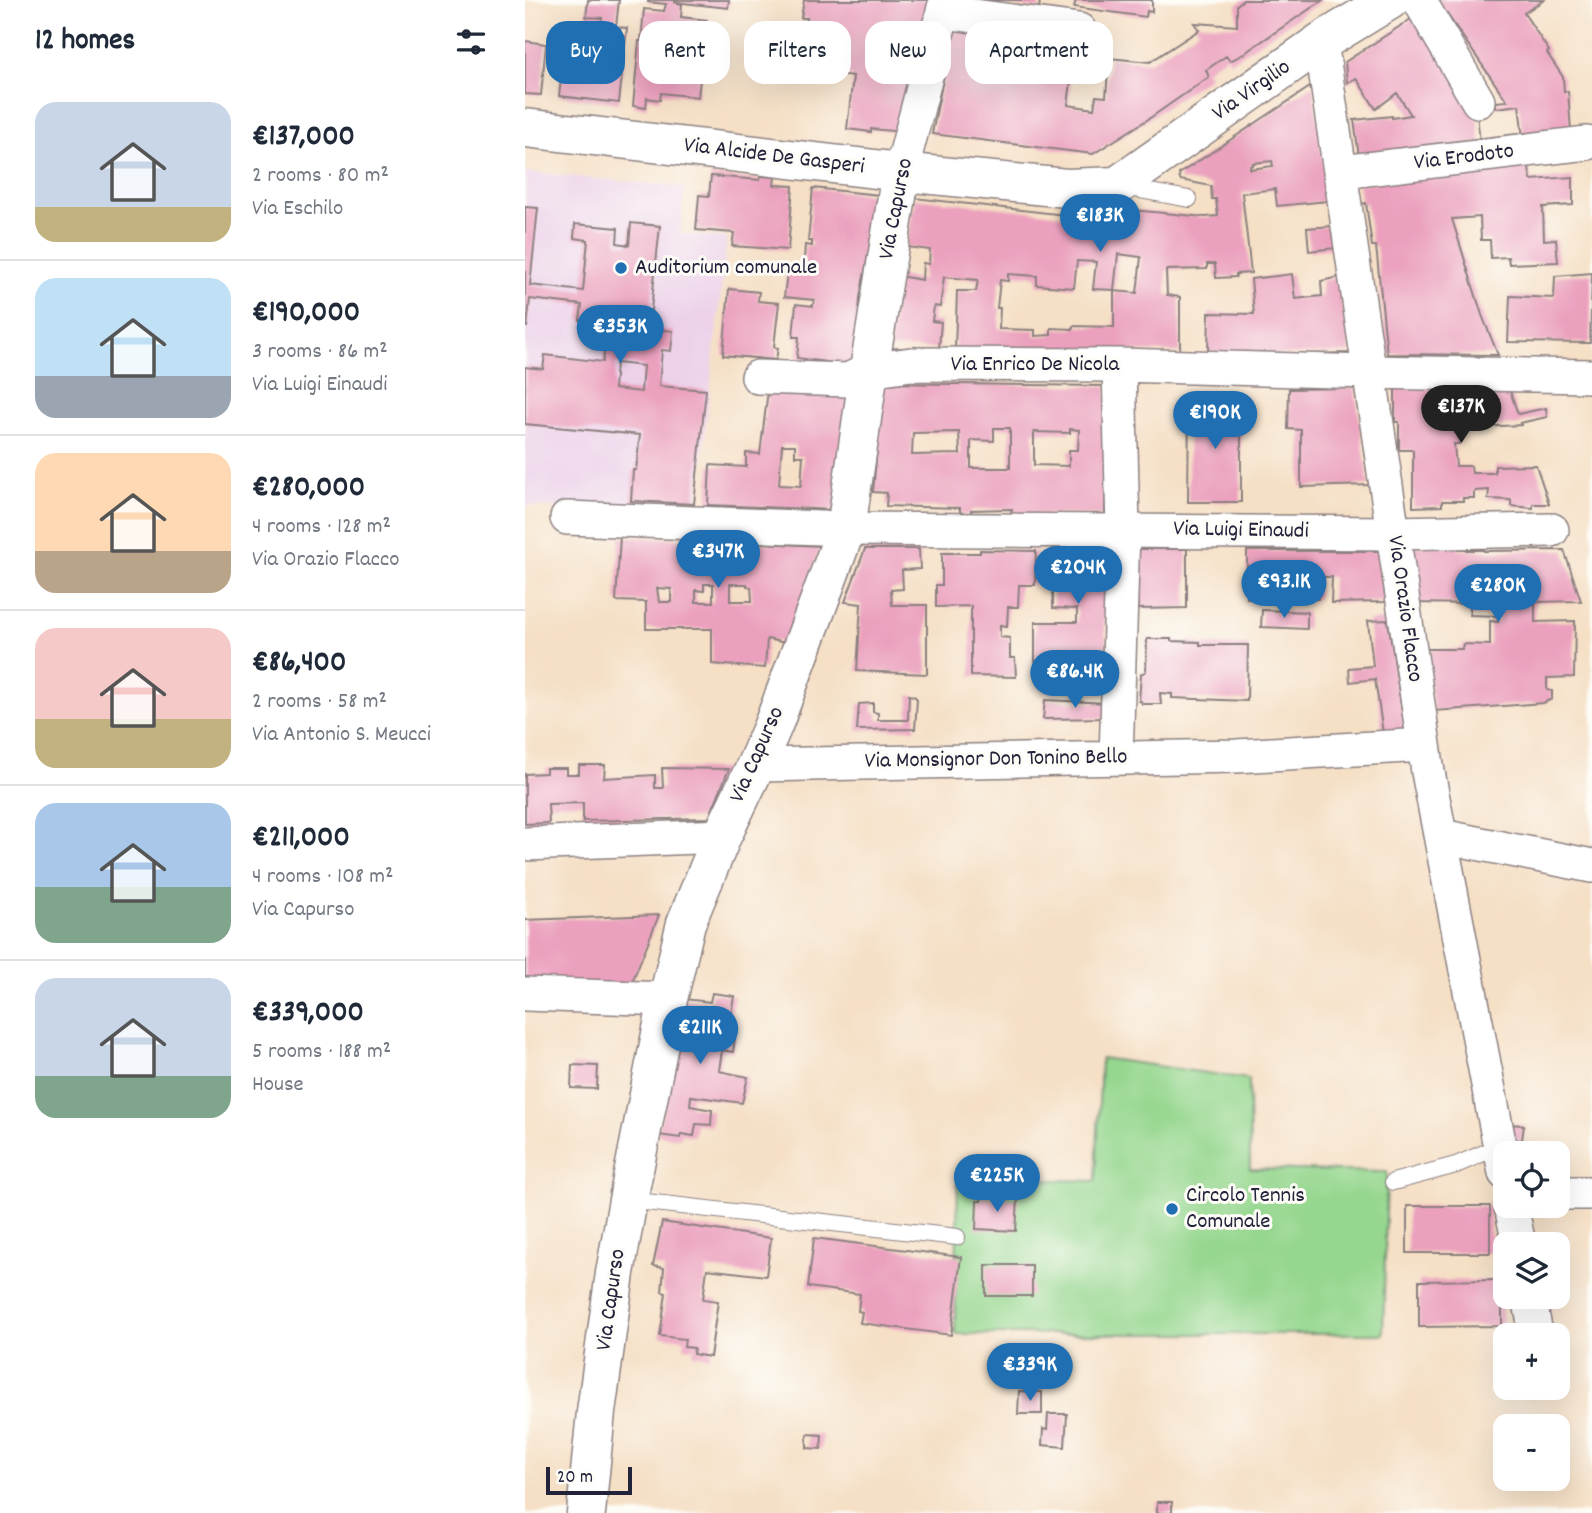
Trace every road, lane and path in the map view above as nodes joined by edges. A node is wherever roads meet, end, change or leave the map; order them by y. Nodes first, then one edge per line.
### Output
1 (1390, 0) edge
2 (1419, 0) edge
3 (945, 6) edge
4 (1029, 21) edge
5 (1321, 42) junction
6 (1478, 101) dead end
7 (525, 128) edge
8 (1590, 144) edge
9 (901, 172) junction
10 (1341, 172) junction
11 (1117, 186) junction
12 (1189, 199) dead end
13 (1119, 365) junction
14 (869, 370) junction
15 (1370, 372) junction
16 (1592, 376) edge
17 (758, 377) dead end
18 (567, 518) dead end
19 (846, 529) junction
20 (1123, 530) junction
21 (1552, 530) dead end
22 (1393, 533) junction
23 (1425, 745) junction
24 (1116, 758) junction
25 (756, 765) junction
26 (722, 836) junction
27 (1441, 836) junction
28 (525, 844) edge
29 (1592, 866) edge
30 (525, 994) edge
31 (668, 999) junction
32 (1500, 1141) edge
33 (1493, 1160) edge
34 (1393, 1182) dead end
35 (1570, 1193) edge
36 (1592, 1193) edge
37 (628, 1200) junction
38 (957, 1237) dead end
39 (586, 1513) edge

1 - 5 street, Via Virgilio
2 - 6 street
3 - 4 street
3 - 9 street, Via Capurso
5 - 10 street, Via Orazio Flacco
5 - 11 street, Via Virgilio
7 - 9 street, Via Alcide De Gasperi
8 - 10 street, Via Erodoto
9 - 11 street, Via Alcide De Gasperi
9 - 14 street, Via Capurso
10 - 15 street, Via Orazio Flacco
11 - 12 lane, Via Alcide De Gasperi
13 - 14 street, Via Enrico De Nicola
13 - 15 street, Via Enrico De Nicola
13 - 20 street
14 - 17 street, Via Enrico De Nicola
14 - 19 street, Via Capurso
15 - 16 street, Via Enrico De Nicola
15 - 22 street, Via Orazio Flacco
18 - 19 street, Via Luigi Einaudi
19 - 20 street, Via Luigi Einaudi
19 - 25 street, Via Capurso
20 - 22 street, Via Luigi Einaudi
20 - 24 street
21 - 22 street, Via Luigi Einaudi
22 - 23 street, Via Orazio Flacco
23 - 24 street, Via Monsignor Don Tonino Bello
23 - 27 street, Via Orazio Flacco
24 - 25 street, Via Monsignor Don Tonino Bello
25 - 26 street, Via Capurso
26 - 28 street
26 - 31 street, Via Capurso
27 - 29 street
27 - 32 street, Via Orazio Flacco
30 - 31 street
31 - 37 street, Via Capurso
33 - 34 lane
35 - 36 street
37 - 38 lane
37 - 39 street, Via Capurso

